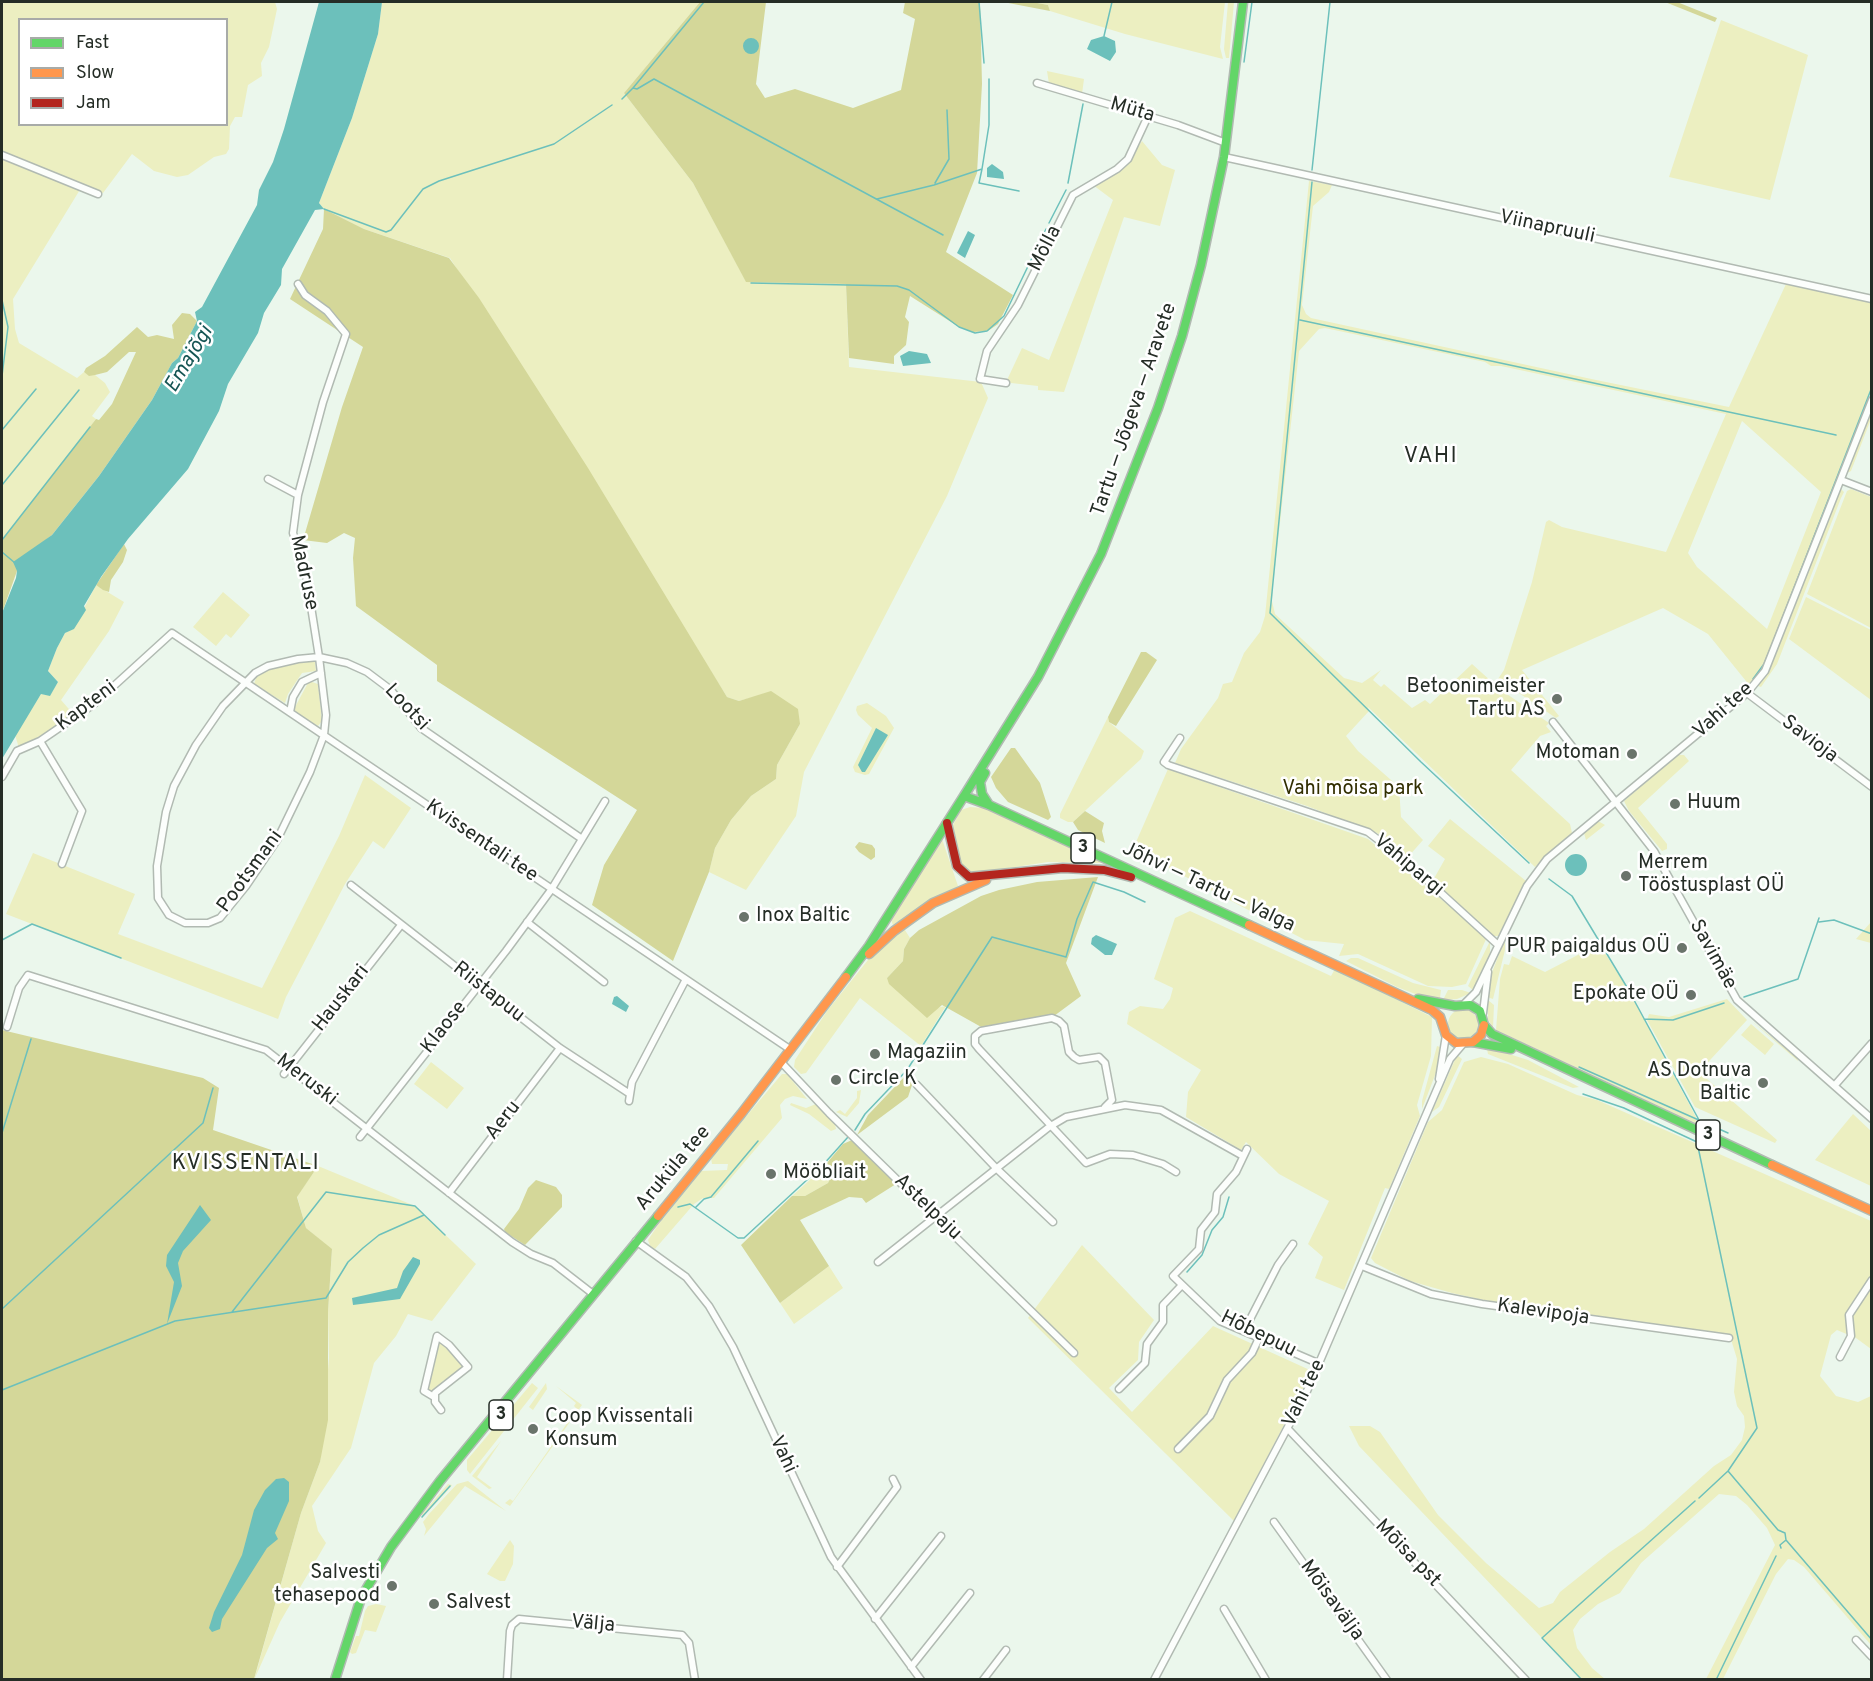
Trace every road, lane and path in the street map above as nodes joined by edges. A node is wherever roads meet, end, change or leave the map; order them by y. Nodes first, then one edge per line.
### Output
1 (1237, 2) edge
2 (1243, 2) edge
3 (1037, 83) dead end
4 (1232, 94) junction
5 (1148, 116) junction
6 (1226, 143) junction
7 (2, 155) edge
8 (1224, 157) junction
9 (98, 194) dead end
10 (298, 284) dead end
11 (1872, 299) edge
12 (1006, 383) dead end
13 (1872, 400) edge
14 (268, 478) dead end
15 (1841, 480) junction
16 (1872, 492) edge
17 (298, 495) junction
18 (172, 633) joint
19 (319, 657) junction
20 (321, 673) junction
21 (245, 682) junction
22 (1747, 693) junction
23 (290, 712) junction
24 (1553, 723) dead end
25 (1007, 728) junction
26 (324, 735) junction
27 (1180, 738) dead end
28 (40, 741) junction
29 (2, 777) edge
30 (1872, 787) edge
31 (964, 796) junction
32 (605, 801) dead end
33 (1616, 802) junction
34 (989, 805) junction
35 (947, 823) junction
36 (582, 840) junction
37 (62, 864) dead end
38 (1015, 871) junction
39 (351, 885) dead end
40 (551, 890) junction
41 (1176, 892) junction
42 (527, 922) junction
43 (401, 925) junction
44 (1497, 944) junction
45 (1490, 961) junction
46 (685, 981) junction
47 (604, 982) dead end
48 (479, 986) junction
49 (838, 988) junction
50 (1389, 990) junction
51 (1465, 1004) junction
52 (1455, 1006) junction
53 (1483, 1021) junction
54 (1443, 1023) junction
55 (7, 1027) dead end
56 (1446, 1035) junction
57 (1473, 1042) junction
58 (1872, 1043) edge
59 (1463, 1044) junction
60 (560, 1048) junction
61 (791, 1050) junction
62 (1544, 1060) junction
63 (782, 1062) junction
64 (289, 1067) junction
65 (284, 1074) dead end
66 (917, 1085) dead end
67 (1835, 1085) junction
68 (1433, 1098) junction
69 (1105, 1107) junction
70 (1872, 1119) edge
71 (1049, 1126) junction
72 (367, 1129) junction
73 (360, 1137) dead end
74 (1247, 1149) dead end
75 (1243, 1156) junction
76 (997, 1169) junction
77 (1176, 1172) dead end
78 (449, 1193) junction
79 (1872, 1211) edge
80 (936, 1217) junction
81 (1053, 1222) dead end
82 (636, 1241) junction
83 (1293, 1244) dead end
84 (878, 1262) dead end
85 (1362, 1266) junction
86 (1872, 1280) edge
87 (1182, 1284) junction
88 (593, 1294) junction
89 (1244, 1331) junction
90 (1259, 1338) junction
91 (1729, 1338) dead end
92 (1074, 1353) dead end
93 (1840, 1357) dead end
94 (1320, 1364) junction
95 (1119, 1389) dead end
96 (434, 1397) junction
97 (441, 1410) dead end
98 (1288, 1429) junction
99 (1178, 1449) dead end
100 (893, 1479) dead end
101 (1274, 1522) dead end
102 (940, 1536) dead end
103 (837, 1567) junction
104 (970, 1593) dead end
105 (1224, 1609) dead end
106 (875, 1619) junction
107 (1856, 1640) dead end
108 (1006, 1650) dead end
109 (1872, 1657) edge
110 (911, 1666) junction
111 (1524, 1679) edge
112 (335, 1680) edge
113 (507, 1680) edge
114 (694, 1680) edge
115 (921, 1680) edge
116 (983, 1680) edge
117 (1154, 1680) edge
118 (1266, 1680) edge
119 (1387, 1680) edge

1 - 4 main road
2 - 4 main road, Tartu — Jõgeva — Aravete
3 - 5 street, Müta
4 - 6 main road, Tartu — Jõgeva — Aravete
5 - 6 street, Müta
5 - 12 street, Mölla
6 - 8 main road, Tartu — Jõgeva — Aravete
7 - 9 street
8 - 11 street, Viinapruuli
8 - 25 main road, Tartu — Jõgeva — Aravete
10 - 17 street, Madruse
13 - 15 street, Vahi tee
14 - 17 street
15 - 16 street
15 - 22 street, Vahi tee
17 - 19 street, Madruse
18 - 21 street, Kvissentali tee
18 - 28 street, Kapteni
19 - 20 street, Madruse
19 - 21 street, Lootsi
19 - 36 street, Lootsi
20 - 23 street
20 - 26 street, Madruse
21 - 23 street, Kvissentali tee
21 - 26 street, Pootsmani
22 - 30 street, Savioja
22 - 33 street, Vahi tee
23 - 26 street, Kvissentali tee
24 - 33 street, Savimäe
25 - 31 main road, Tartu — Jõgeva — Aravete
25 - 34 main road
26 - 40 street, Kvissentali tee
27 - 44 street, Vahipargi
28 - 29 street, Kapteni
28 - 37 street
31 - 34 main road, Jõhvi — Tartu — Valga / 3
31 - 35 main road, 3
32 - 36 street
33 - 44 street, Vahi tee
33 - 67 street, Savimäe
34 - 41 main road, Jõhvi — Tartu — Valga / 3
35 - 38 main road
35 - 49 main road, 3
36 - 40 street
38 - 41 main road
38 - 49 main road
39 - 43 street, Riistapuu
40 - 42 street, Klaose
40 - 46 street, Kvissentali tee
41 - 50 main road, Jõhvi — Tartu — Valga / 3
42 - 47 street
42 - 48 street, Klaose
43 - 48 street, Riistapuu
43 - 64 street, Hauskari
44 - 45 street, Vahi tee
45 - 51 street
45 - 53 street
46 - 60 street, Riistapuu
46 - 61 street, Kvissentali tee
48 - 60 street, Riistapuu
48 - 72 street, Klaose
49 - 61 main road, 3
50 - 52 main road, Jõhvi — Tartu — Valga / 3
50 - 54 main road, Jõhvi — Tartu — Valga / 3
51 - 52 main road, Jõhvi — Tartu — Valga / 3
51 - 53 main road, 3
52 - 54 main road
53 - 57 main road
53 - 62 main road, 3
54 - 56 main road
55 - 64 street, Meruski
56 - 59 main road
56 - 68 street, Vahi tee
57 - 59 main road, 3
57 - 62 main road, 3
58 - 67 street
59 - 68 street, Vahi tee
60 - 78 street, Aeru
61 - 63 main road, Aruküla tee / 3
62 - 79 main road, 3
63 - 80 street, Astelpaju
63 - 82 main road, Aruküla tee / 3
64 - 65 street, Hauskari
64 - 72 street, Meruski
66 - 76 street
67 - 70 street, Savimäe
68 - 85 street, Vahi tee
69 - 71 street
69 - 71 street
69 - 75 street
71 - 76 street
71 - 77 street
72 - 73 street, Klaose
72 - 78 street, Meruski
74 - 75 street
75 - 87 street, Hõbepuu
76 - 80 street
76 - 81 street
78 - 88 street, Meruski
80 - 84 street
80 - 92 street, Astelpaju
82 - 88 main road, Aruküla tee / 3
82 - 103 street, Vahi
83 - 89 street
85 - 91 street, Kalevipoja
85 - 94 street, Vahi tee
86 - 93 street
87 - 89 street, Hõbepuu
87 - 95 street
88 - 112 main road, Aruküla tee / 3
89 - 90 street, Hõbepuu
90 - 94 street, Hõbepuu
90 - 99 street
94 - 98 street, Vahi tee
96 - 96 street
96 - 97 street
98 - 111 street, Mõisa pst
98 - 117 street, Vahi tee
100 - 103 street
101 - 119 street, Mõisavälja
102 - 106 street
103 - 106 street, Vahi
104 - 110 street
105 - 118 street
106 - 110 street, Vahi
107 - 109 street
108 - 116 street
110 - 115 street, Vahi
113 - 114 street, Välja

